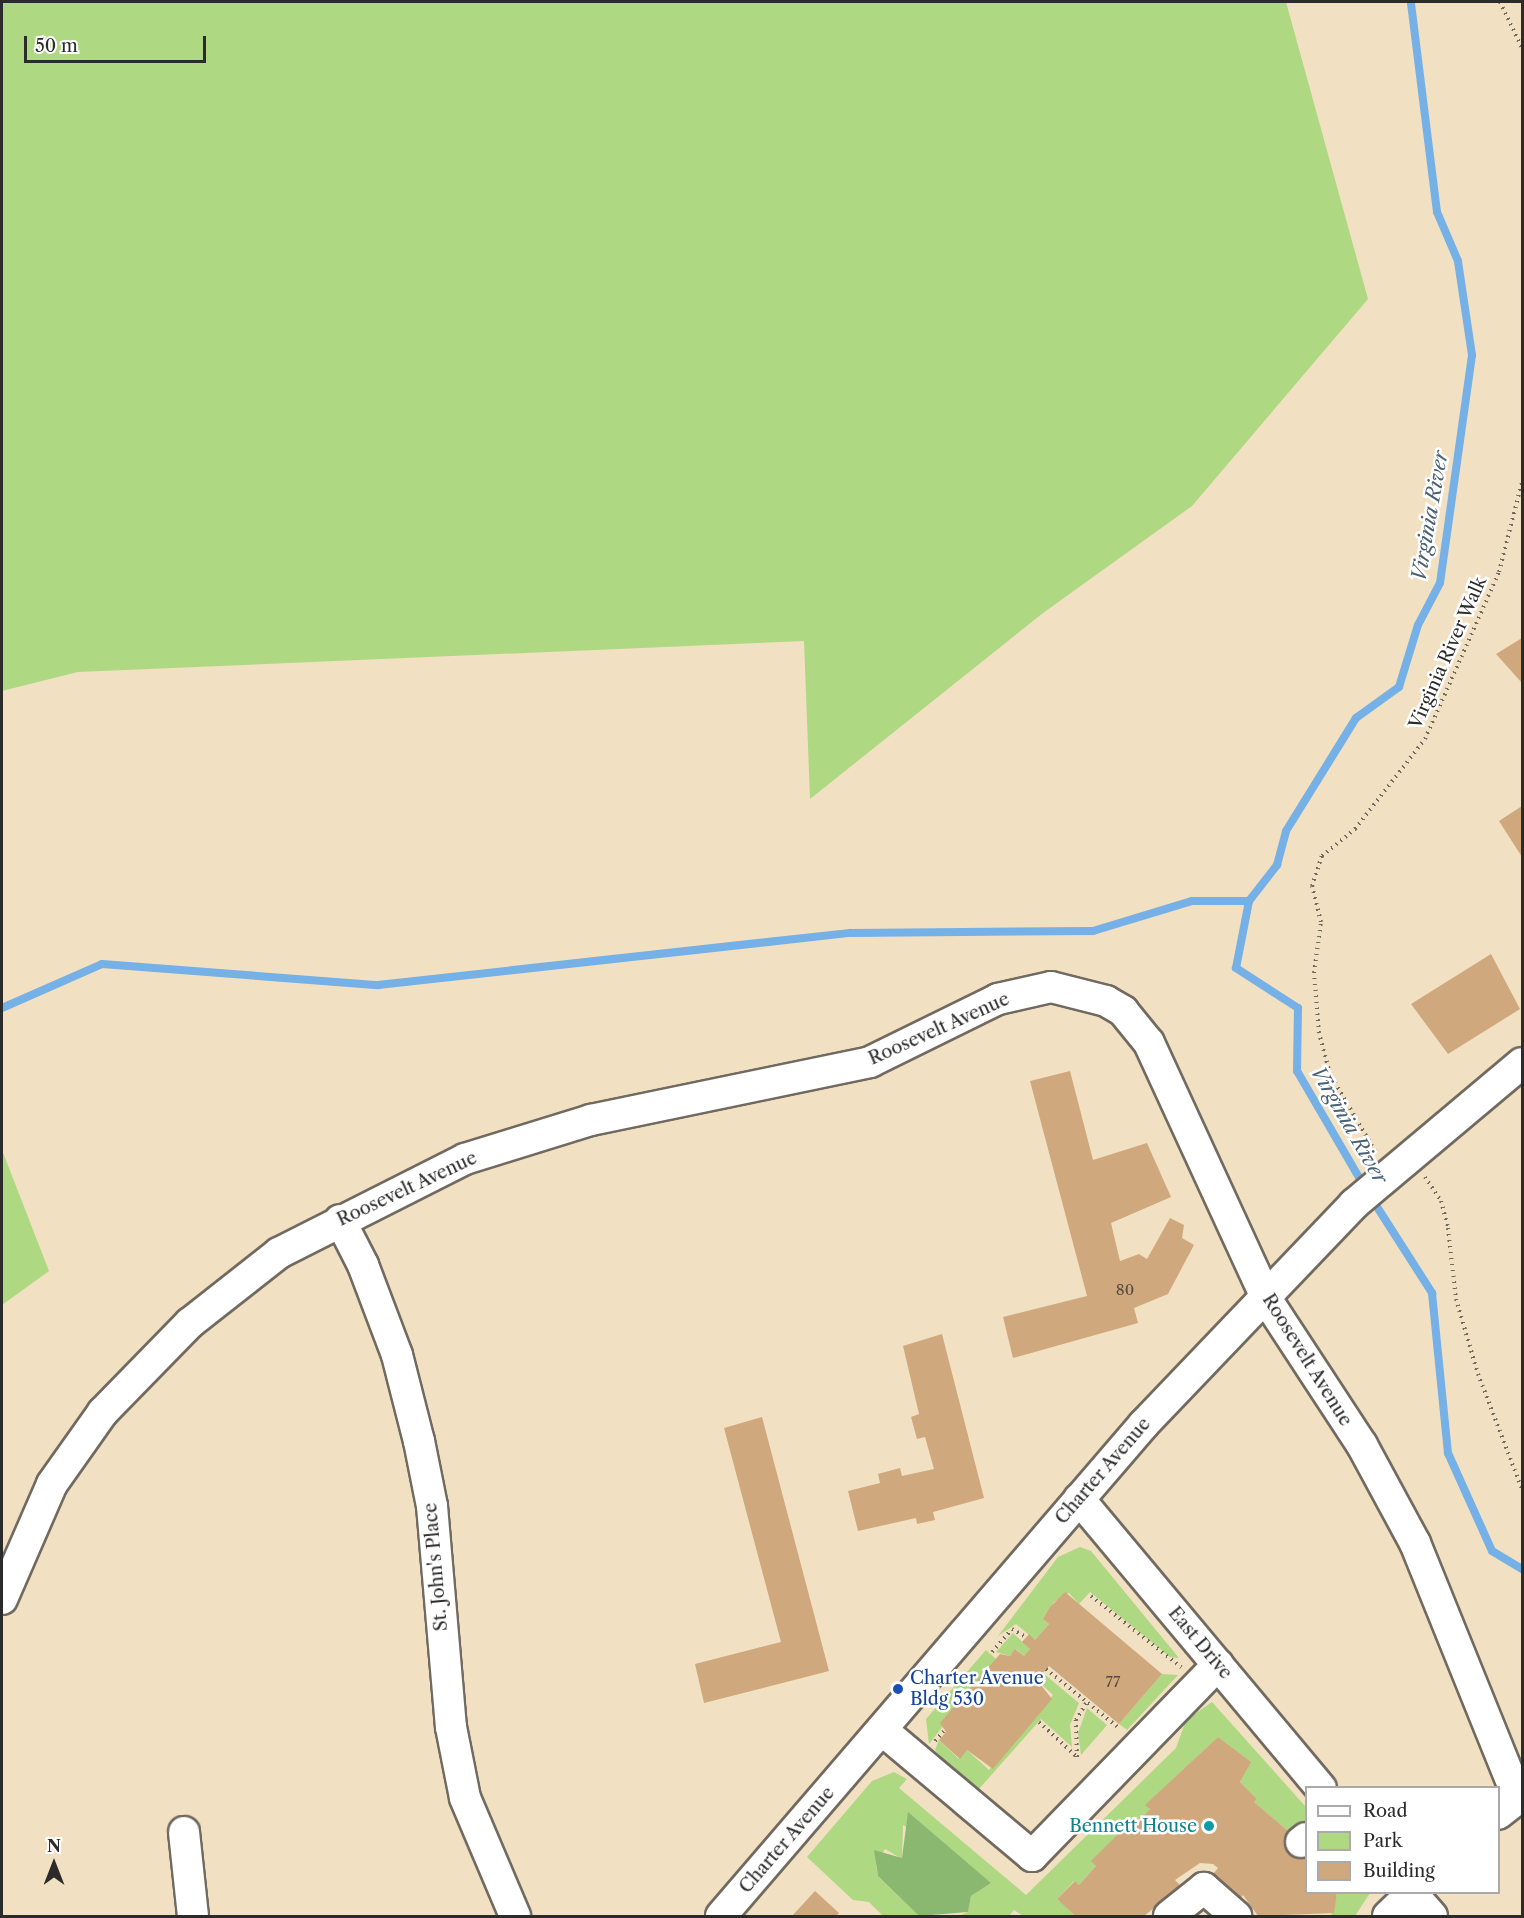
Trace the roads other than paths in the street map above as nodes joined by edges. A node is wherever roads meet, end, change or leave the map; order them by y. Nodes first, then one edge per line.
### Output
1 (1522, 1063) edge
2 (340, 1220) junction
3 (1267, 1300) junction
4 (1079, 1499) junction
5 (2, 1599) edge
6 (1218, 1665) junction
7 (882, 1730) junction
8 (1320, 1786) edge
9 (1513, 1802) edge
10 (184, 1832) dead end
11 (1411, 1894) edge
12 (1413, 1894) edge
13 (193, 1917) edge
14 (515, 1917) edge
15 (721, 1917) edge
16 (1169, 1917) edge
17 (1236, 1917) edge
18 (1388, 1917) edge
19 (1432, 1917) edge

1 - 3 street, Charter Avenue
2 - 3 street, Roosevelt Avenue
2 - 5 street, Roosevelt Avenue
2 - 14 street, St. John's Place
3 - 4 street, Charter Avenue
3 - 9 street, Roosevelt Avenue
4 - 6 street, East Drive
4 - 7 street, Charter Avenue
6 - 7 street
6 - 8 street, East Drive
7 - 15 street, Charter Avenue
10 - 13 street
11 - 18 street
12 - 19 street
16 - 17 street

